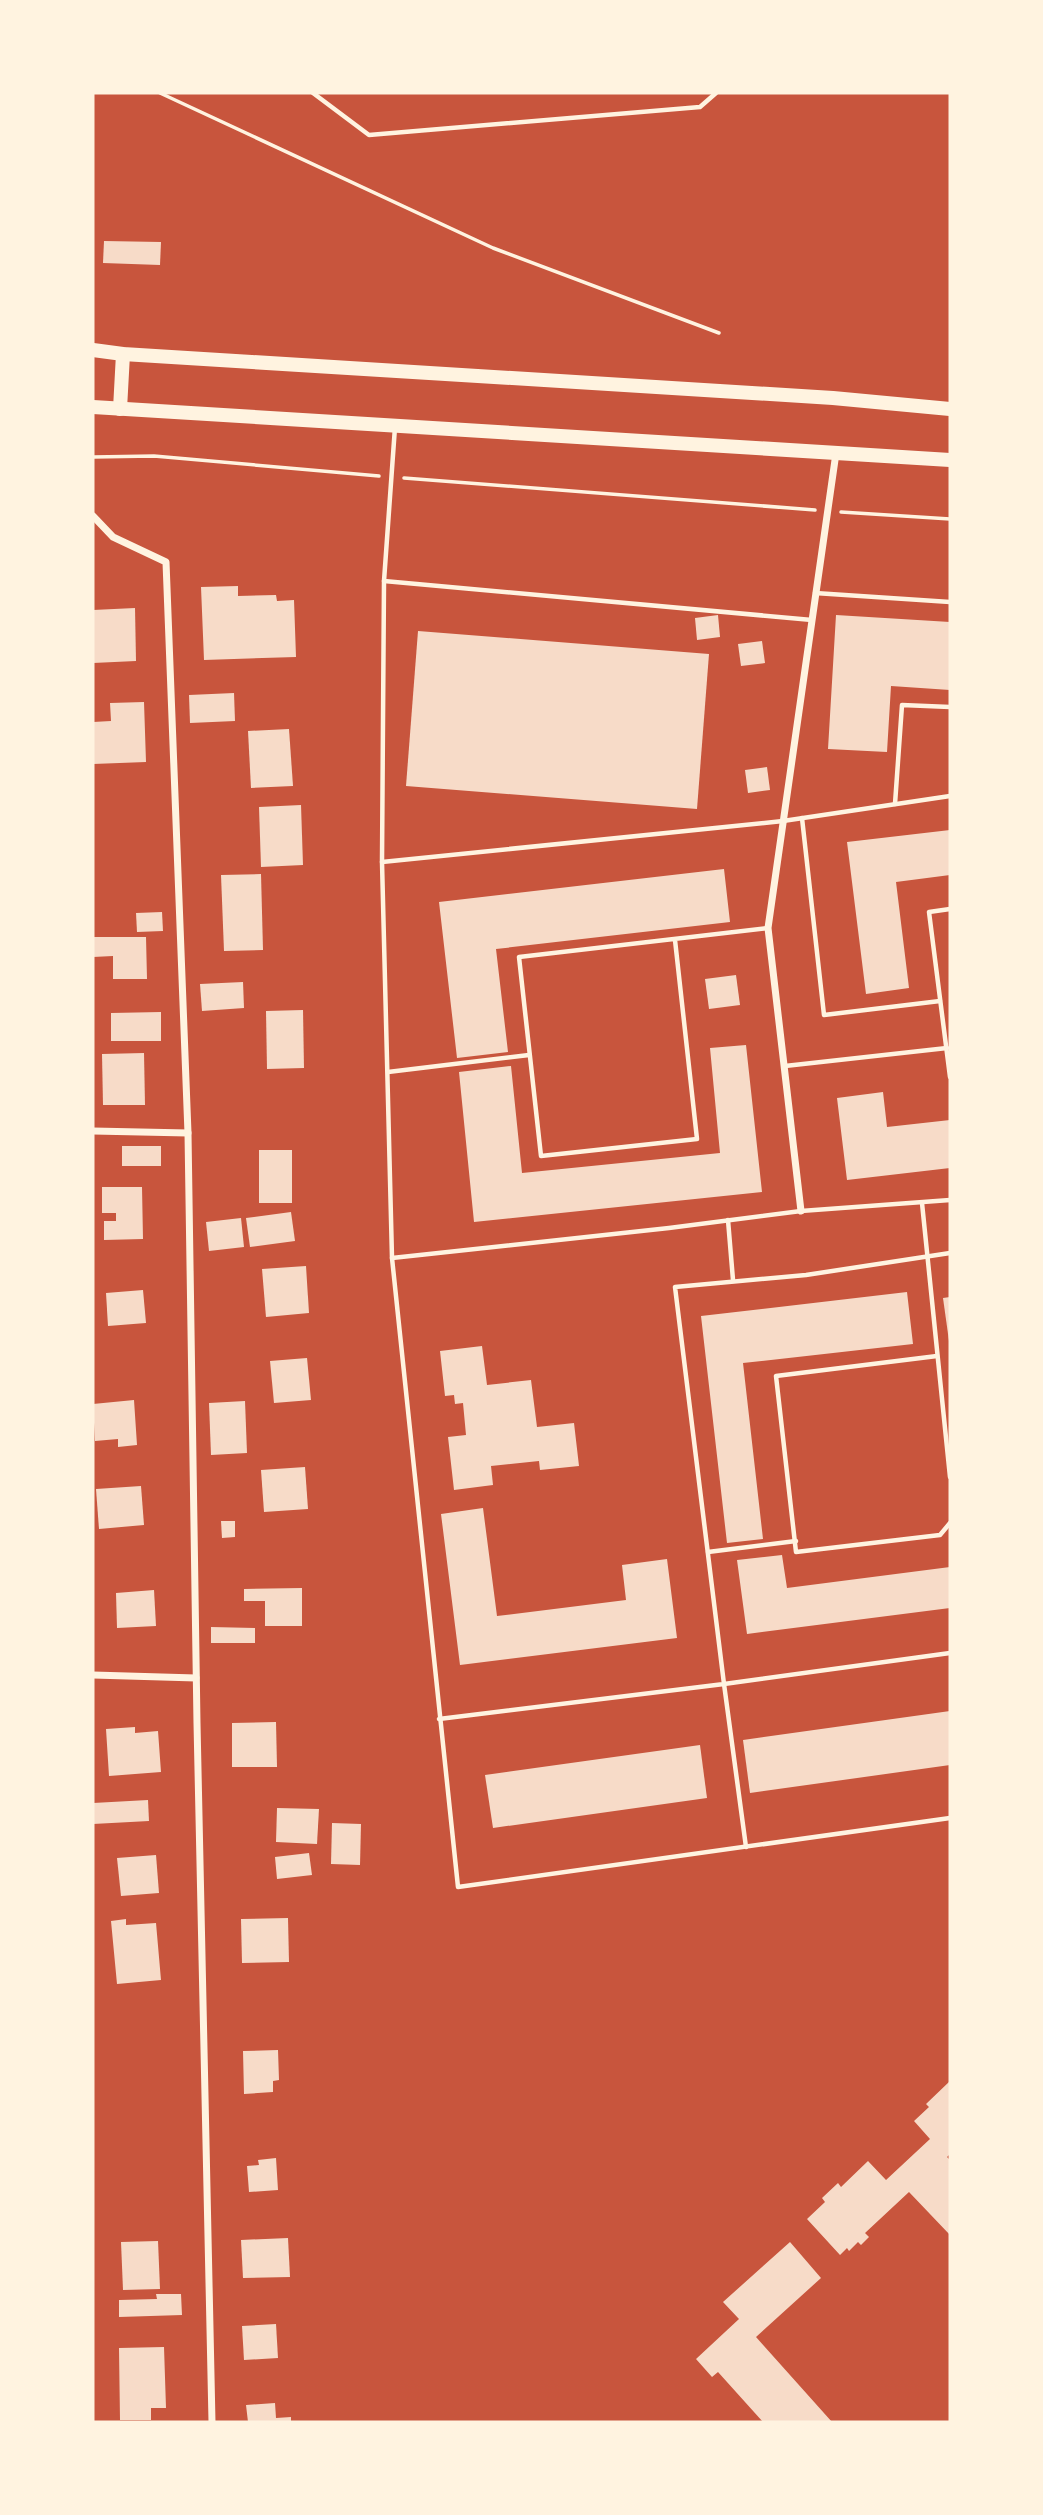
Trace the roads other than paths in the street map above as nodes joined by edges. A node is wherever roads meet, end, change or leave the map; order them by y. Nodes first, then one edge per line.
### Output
1 (313, 93) edge
2 (716, 93) edge
3 (93, 350) edge
4 (123, 354) junction
5 (93, 407) edge
6 (950, 409) edge
7 (120, 410) junction
8 (395, 426) junction
9 (836, 453) junction
10 (950, 460) edge
11 (93, 516) edge
12 (384, 581) junction
13 (815, 593) junction
14 (950, 602) edge
15 (812, 620) junction
16 (950, 707) edge
17 (950, 796) edge
18 (895, 804) junction
19 (802, 818) junction
20 (783, 821) junction
21 (382, 862) junction
22 (950, 909) edge
23 (768, 928) junction
24 (675, 940) junction
25 (940, 1001) junction
26 (947, 1048) junction
27 (530, 1055) junction
28 (785, 1066) junction
29 (388, 1072) junction
30 (950, 1077) edge
31 (93, 1131) edge
32 (188, 1133) junction
33 (950, 1199) edge
34 (922, 1203) junction
35 (802, 1211) junction
36 (728, 1220) junction
37 (950, 1253) edge
38 (392, 1258) junction
39 (928, 1258) junction
40 (733, 1280) junction
41 (937, 1356) junction
42 (950, 1477) edge
43 (950, 1523) edge
44 (796, 1541) junction
45 (708, 1552) junction
46 (950, 1653) edge
47 (93, 1675) edge
48 (196, 1678) junction
49 (724, 1684) junction
50 (439, 1719) junction
51 (950, 1818) edge
52 (746, 1847) junction
53 (212, 2422) edge

1 - 2 lane
3 - 4 main road
4 - 6 main road
4 - 7 main road
5 - 7 main road
7 - 8 main road
8 - 9 main road
8 - 12 lane
9 - 10 main road
9 - 13 street
11 - 32 street
12 - 15 lane
12 - 21 lane
13 - 14 lane
13 - 15 street
15 - 20 street
16 - 18 lane
17 - 18 lane
18 - 19 lane
19 - 20 lane
19 - 25 lane
20 - 21 lane
20 - 23 street
21 - 29 lane
22 - 25 lane
23 - 24 lane
23 - 28 street
24 - 27 lane
24 - 27 lane
25 - 26 lane
26 - 28 lane
26 - 30 lane
27 - 29 lane
28 - 35 street
29 - 38 lane
31 - 32 street
32 - 48 street
33 - 34 lane
34 - 35 lane
34 - 39 lane
35 - 36 lane
36 - 38 lane
36 - 40 lane
37 - 39 lane
38 - 50 lane
39 - 40 lane
39 - 41 lane
40 - 45 lane
41 - 42 lane
41 - 44 lane
43 - 44 lane
44 - 45 lane
45 - 49 lane
46 - 49 lane
47 - 48 street
48 - 53 street
49 - 50 lane
49 - 52 lane
50 - 52 lane
51 - 52 lane

